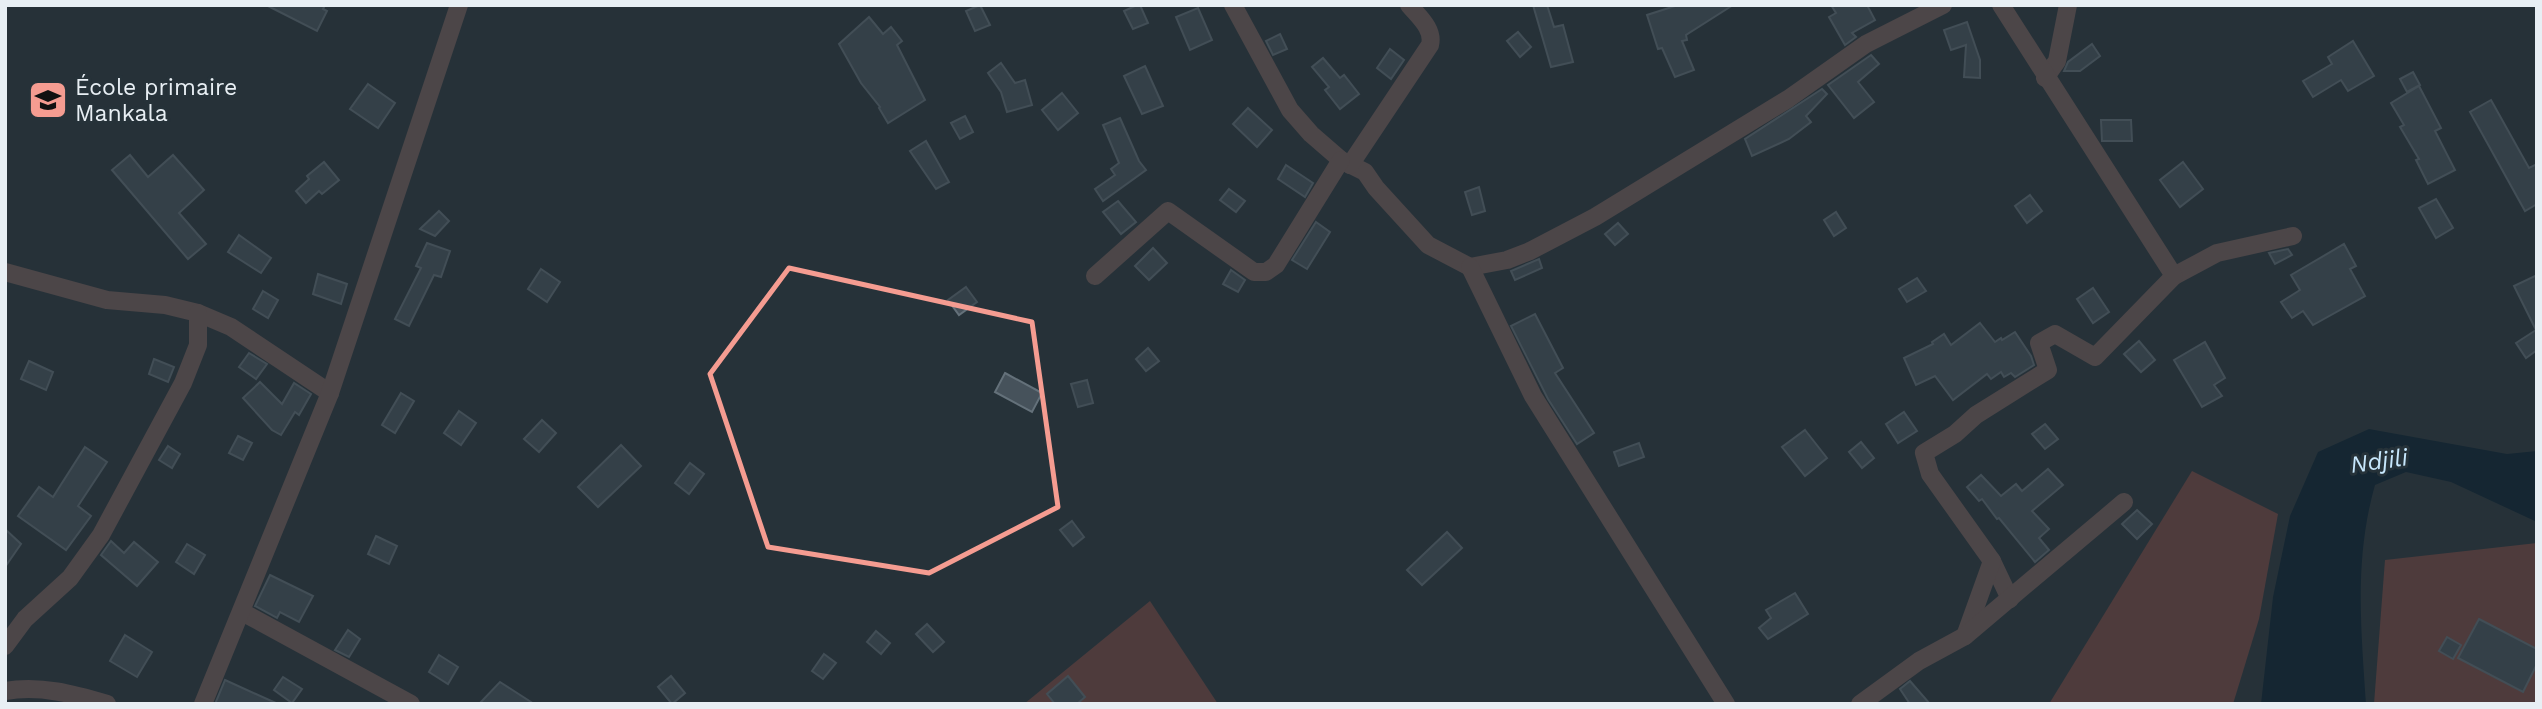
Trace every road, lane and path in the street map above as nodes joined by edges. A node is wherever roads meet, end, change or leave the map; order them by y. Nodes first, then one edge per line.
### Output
1 (459, 5) edge
2 (1233, 5) edge
3 (1409, 5) edge
4 (1943, 5) edge
5 (2001, 5) edge
6 (2068, 5) edge
7 (2046, 78) junction
8 (1346, 162) junction
9 (2293, 236) dead end
10 (1470, 267) junction
11 (5, 272) edge
12 (1096, 275) dead end
13 (2174, 276) junction
14 (198, 313) junction
15 (330, 393) junction
16 (2124, 502) dead end
17 (1992, 561) junction
18 (2010, 599) junction
19 (242, 612) junction
20 (5, 617) edge
21 (24, 619) junction
22 (1965, 636) junction
23 (5, 646) edge
24 (5, 691) edge
25 (107, 704) edge
26 (203, 704) edge
27 (411, 704) edge
28 (1726, 704) edge
29 (1860, 704) edge

1 - 15 street
2 - 8 street
3 - 8 street
4 - 10 street
5 - 7 street
6 - 7 street
7 - 13 street
8 - 10 street
8 - 12 street
9 - 13 street
10 - 28 street
11 - 14 street
13 - 17 street
14 - 15 street
14 - 21 street
15 - 19 street
16 - 18 street
17 - 18 street
17 - 22 street
18 - 22 street
19 - 26 street
19 - 27 street
20 - 21 street
21 - 23 street
22 - 29 street
24 - 25 street

